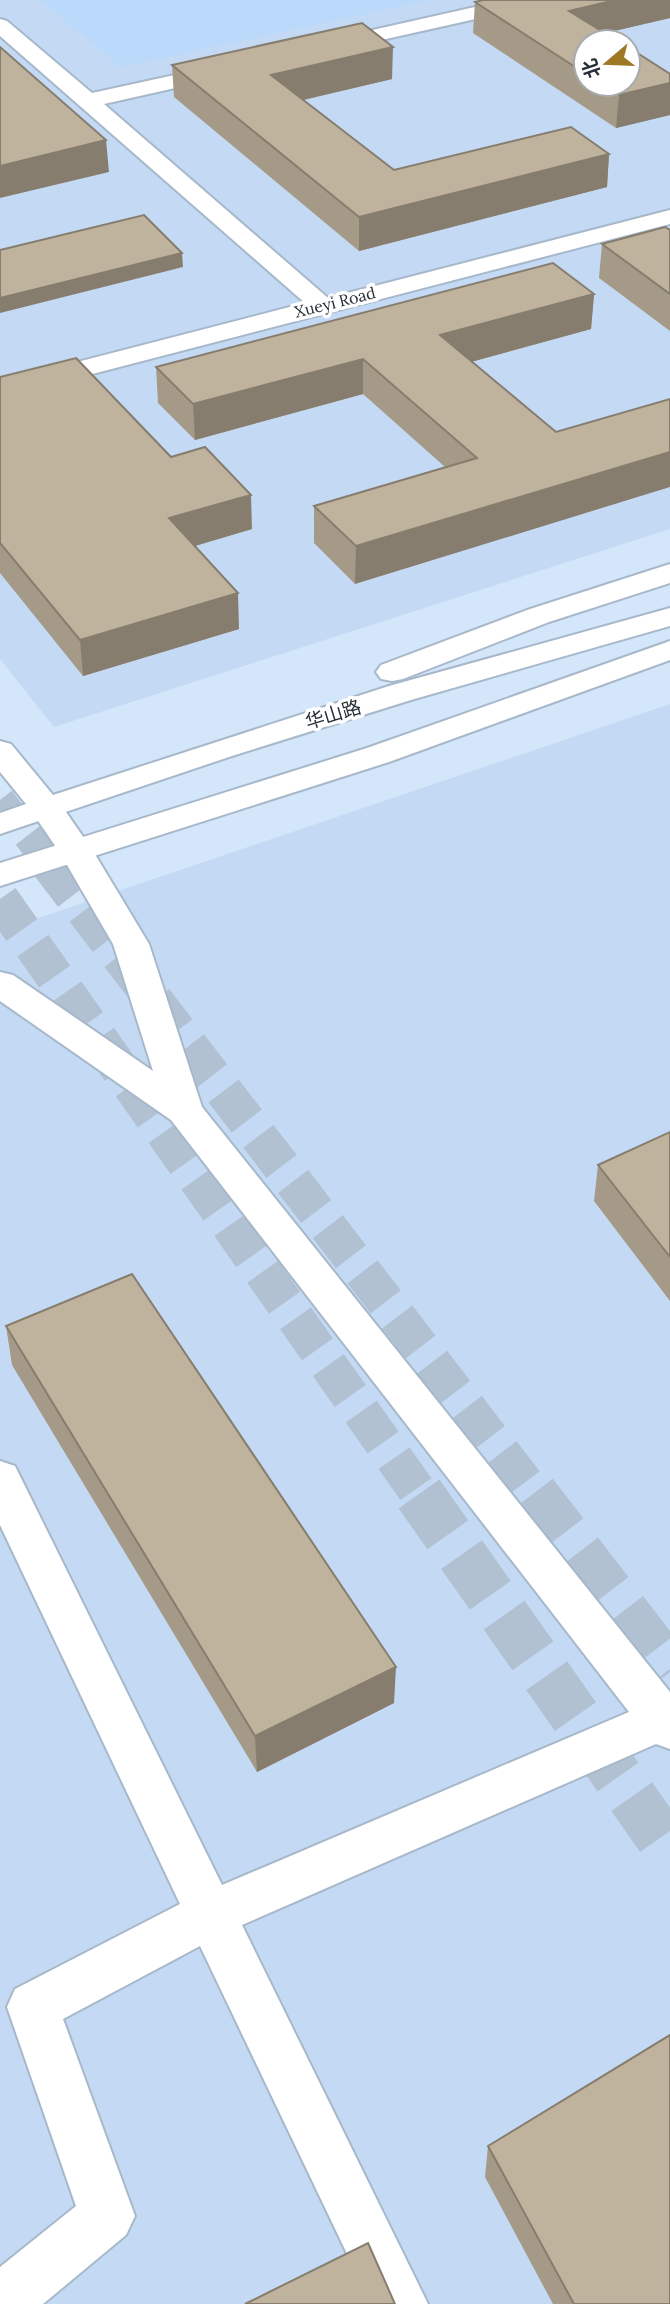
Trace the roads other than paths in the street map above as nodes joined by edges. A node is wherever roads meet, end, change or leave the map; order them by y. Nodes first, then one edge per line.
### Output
1 (534, 0) edge
2 (0, 25) edge
3 (304, 52) edge
4 (249, 64) edge
5 (87, 101) junction
6 (670, 217) edge
7 (322, 305) junction
8 (0, 390) edge
9 (670, 573) edge
10 (670, 617) edge
11 (670, 650) edge
12 (670, 676) edge
13 (221, 749) junction
14 (0, 751) edge
15 (378, 755) junction
16 (47, 809) junction
17 (0, 824) edge
18 (76, 850) junction
19 (12, 871) edge
20 (0, 984) edge
21 (184, 1111) junction
22 (0, 1479) edge
23 (668, 1721) edge
24 (211, 1914) junction
25 (0, 2303) edge
26 (400, 2304) edge

1 - 3 street
2 - 5 street
4 - 5 street
5 - 7 street
6 - 7 street, Xueyi Road
7 - 8 street, Xueyi Road
9 - 13 street
10 - 13 street, 华山路
11 - 15 street
12 - 15 street
13 - 16 street, 华山路
14 - 16 street
15 - 18 street
16 - 17 street, 华山路
16 - 18 street
18 - 19 street
18 - 21 street
20 - 21 street
21 - 23 street
22 - 24 street
23 - 24 street
24 - 25 street
24 - 26 street

